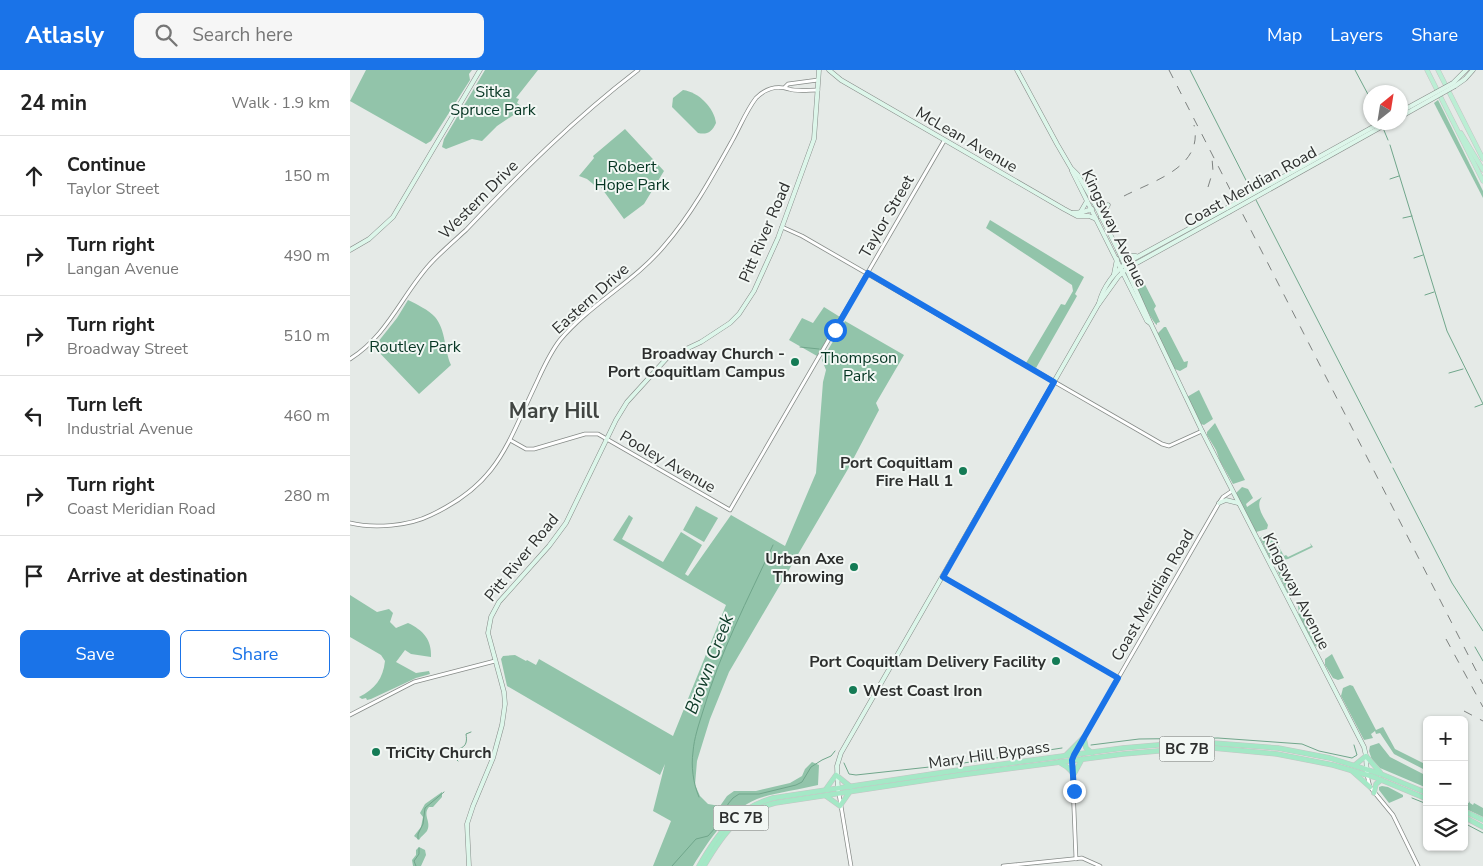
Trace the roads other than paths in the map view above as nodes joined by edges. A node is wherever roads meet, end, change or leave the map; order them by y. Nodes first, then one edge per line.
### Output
1 (480, 70) edge
2 (638, 70) edge
3 (820, 70) edge
4 (829, 70) edge
5 (1017, 70) edge
6 (1427, 70) edge
7 (1466, 70) edge
8 (1472, 70) edge
9 (1438, 71) edge
10 (818, 80) junction
11 (1454, 85) junction
12 (785, 87) junction
13 (818, 90) junction
14 (1408, 108) edge
15 (1408, 112) edge
16 (1453, 123) junction
17 (1368, 130) edge
18 (1375, 130) edge
19 (944, 140) junction
20 (1483, 159) edge
21 (1071, 168) junction
22 (1483, 170) edge
23 (1483, 181) edge
24 (1087, 201) junction
25 (1108, 204) dead end
26 (1097, 208) junction
27 (1091, 210) junction
28 (1228, 210) junction
29 (1080, 213) junction
30 (1072, 214) junction
31 (1101, 217) junction
32 (1096, 219) junction
33 (781, 227) junction
34 (350, 250) edge
35 (1118, 250) junction
36 (1136, 256) junction
37 (1117, 259) junction
38 (1134, 264) junction
39 (1124, 268) junction
40 (868, 273) junction
41 (1114, 274) junction
42 (1115, 281) junction
43 (1130, 281) junction
44 (1098, 305) junction
45 (350, 359) edge
46 (1054, 382) junction
47 (1202, 431) junction
48 (606, 439) junction
49 (510, 440) junction
50 (1232, 491) junction
51 (1219, 503) junction
52 (1238, 503) junction
53 (730, 510) joint
54 (350, 523) edge
55 (943, 577) junction
56 (495, 661) junction
57 (1118, 678) junction
58 (350, 715) edge
59 (1084, 737) junction
60 (1092, 753) junction
61 (1074, 755) junction
62 (1065, 756) junction
63 (1366, 756) junction
64 (1082, 759) junction
65 (1072, 760) junction
66 (1059, 762) junction
67 (1355, 765) junction
68 (1351, 770) junction
69 (1367, 772) junction
70 (1074, 774) junction
71 (1382, 774) junction
72 (836, 775) junction
73 (1381, 780) junction
74 (851, 786) junction
75 (1370, 787) junction
76 (838, 788) junction
77 (825, 790) junction
78 (1423, 790) edge
79 (849, 793) junction
80 (1374, 793) junction
81 (839, 794) junction
82 (826, 796) junction
83 (1423, 797) edge
84 (840, 806) junction
85 (1468, 813) edge
86 (1468, 820) edge
87 (1483, 820) edge
88 (1483, 827) edge
89 (1076, 859) junction
90 (469, 866) edge
91 (699, 866) edge
92 (704, 866) edge
93 (851, 866) edge
94 (1003, 866) edge
95 (1100, 866) edge
96 (1418, 866) edge

1 - 34 main road
2 - 45 street, Western Drive
3 - 10 main road, Pitt River Road
4 - 19 main road, McLean Avenue
5 - 21 main road, Kingsway Avenue
6 - 16 main road
7 - 11 main road
8 - 11 main road
9 - 20 main road
10 - 12 street, Eastern Drive
10 - 13 main road, Pitt River Road
11 - 14 main road, bridge
11 - 15 main road, bridge
12 - 13 street, Eastern Drive
12 - 49 street, Eastern Drive
13 - 33 main road, Pitt River Road
16 - 22 main road
16 - 23 main road
17 - 28 main road, Coast Meridian Road, bridge
18 - 28 main road, Coast Meridian Road, bridge
19 - 30 main road, McLean Avenue
19 - 40 street, Taylor Street
21 - 24 main road, Kingsway Avenue
21 - 26 main road, Kingsway Avenue
24 - 27 main road, Kingsway Avenue
24 - 29 main road
25 - 31 main road
26 - 27 main road
26 - 31 main road, Kingsway Avenue
27 - 29 main road
27 - 32 main road, Kingsway Avenue
28 - 36 main road, Coast Meridian Road
28 - 38 main road, Coast Meridian Road
29 - 30 main road
30 - 32 main road, McLean Avenue
31 - 35 main road, Kingsway Avenue
32 - 37 main road, Kingsway Avenue
33 - 40 street
33 - 48 main road, Pitt River Road
35 - 36 main road
35 - 39 main road, Kingsway Avenue
36 - 39 main road, Coast Meridian Road
37 - 39 main road, Kingsway Avenue
37 - 41 main road
38 - 39 main road, Coast Meridian Road
38 - 43 main road
39 - 41 main road
39 - 42 main road
39 - 43 main road, Kingsway Avenue
40 - 46 street
40 - 53 street, Taylor Street
41 - 44 main road
42 - 43 main road
42 - 44 main road
43 - 47 main road, Kingsway Avenue
44 - 46 main road
46 - 47 street
46 - 55 main road
47 - 50 main road, Kingsway Avenue
48 - 49 street, Pooley Avenue
48 - 53 street, Pooley Avenue
48 - 56 main road, Pitt River Road
49 - 54 street, Eastern Drive
50 - 51 street, Coast Meridian Road
50 - 52 main road, Kingsway Avenue
51 - 52 main road
51 - 57 street, Coast Meridian Road
52 - 63 main road, Kingsway Avenue
55 - 57 street
55 - 72 main road
56 - 58 street
56 - 90 main road, Pitt River Road
57 - 59 street, Coast Meridian Road
59 - 60 highway
59 - 61 street, Coast Meridian Road
59 - 62 highway
60 - 61 highway, Mary Hill Bypass / BC 7B
60 - 67 highway, Mary Hill Bypass / BC 7B
61 - 62 highway, Mary Hill Bypass / BC 7B
61 - 65 street, Coast Meridian Road
62 - 74 highway, Mary Hill Bypass / BC 7B
63 - 67 highway
63 - 69 main road, Kingsway Avenue
63 - 71 highway
64 - 65 highway, Mary Hill Bypass / BC 7B
64 - 68 highway, Mary Hill Bypass / BC 7B
64 - 70 highway
65 - 66 highway, Mary Hill Bypass / BC 7B
65 - 70 street, Coast Meridian Road
66 - 70 highway
66 - 79 highway, Mary Hill Bypass / BC 7B
67 - 69 highway, Mary Hill Bypass / BC 7B
68 - 69 highway, Mary Hill Bypass / BC 7B
68 - 75 highway
69 - 71 highway, Mary Hill Bypass / BC 7B
69 - 73 highway, Mary Hill Bypass / BC 7B
69 - 75 street, Kingsway Avenue
70 - 89 street, Coast Meridian Road
71 - 78 highway, Mary Hill Bypass / BC 7B
72 - 74 highway
72 - 76 main road
72 - 77 highway
73 - 80 highway
73 - 83 highway, Mary Hill Bypass / BC 7B
74 - 76 highway, Mary Hill Bypass / BC 7B
75 - 80 street, Kingsway Avenue
76 - 77 highway, Mary Hill Bypass / BC 7B
76 - 81 main road
77 - 91 highway, Mary Hill Bypass / BC 7B
79 - 81 highway, Mary Hill Bypass / BC 7B
79 - 84 highway
80 - 96 street, Kingsway Avenue
81 - 82 highway, Mary Hill Bypass / BC 7B
81 - 84 street
82 - 84 highway
82 - 92 highway, Mary Hill Bypass / BC 7B
84 - 93 street
85 - 87 highway
86 - 88 highway
89 - 94 street
89 - 95 street

